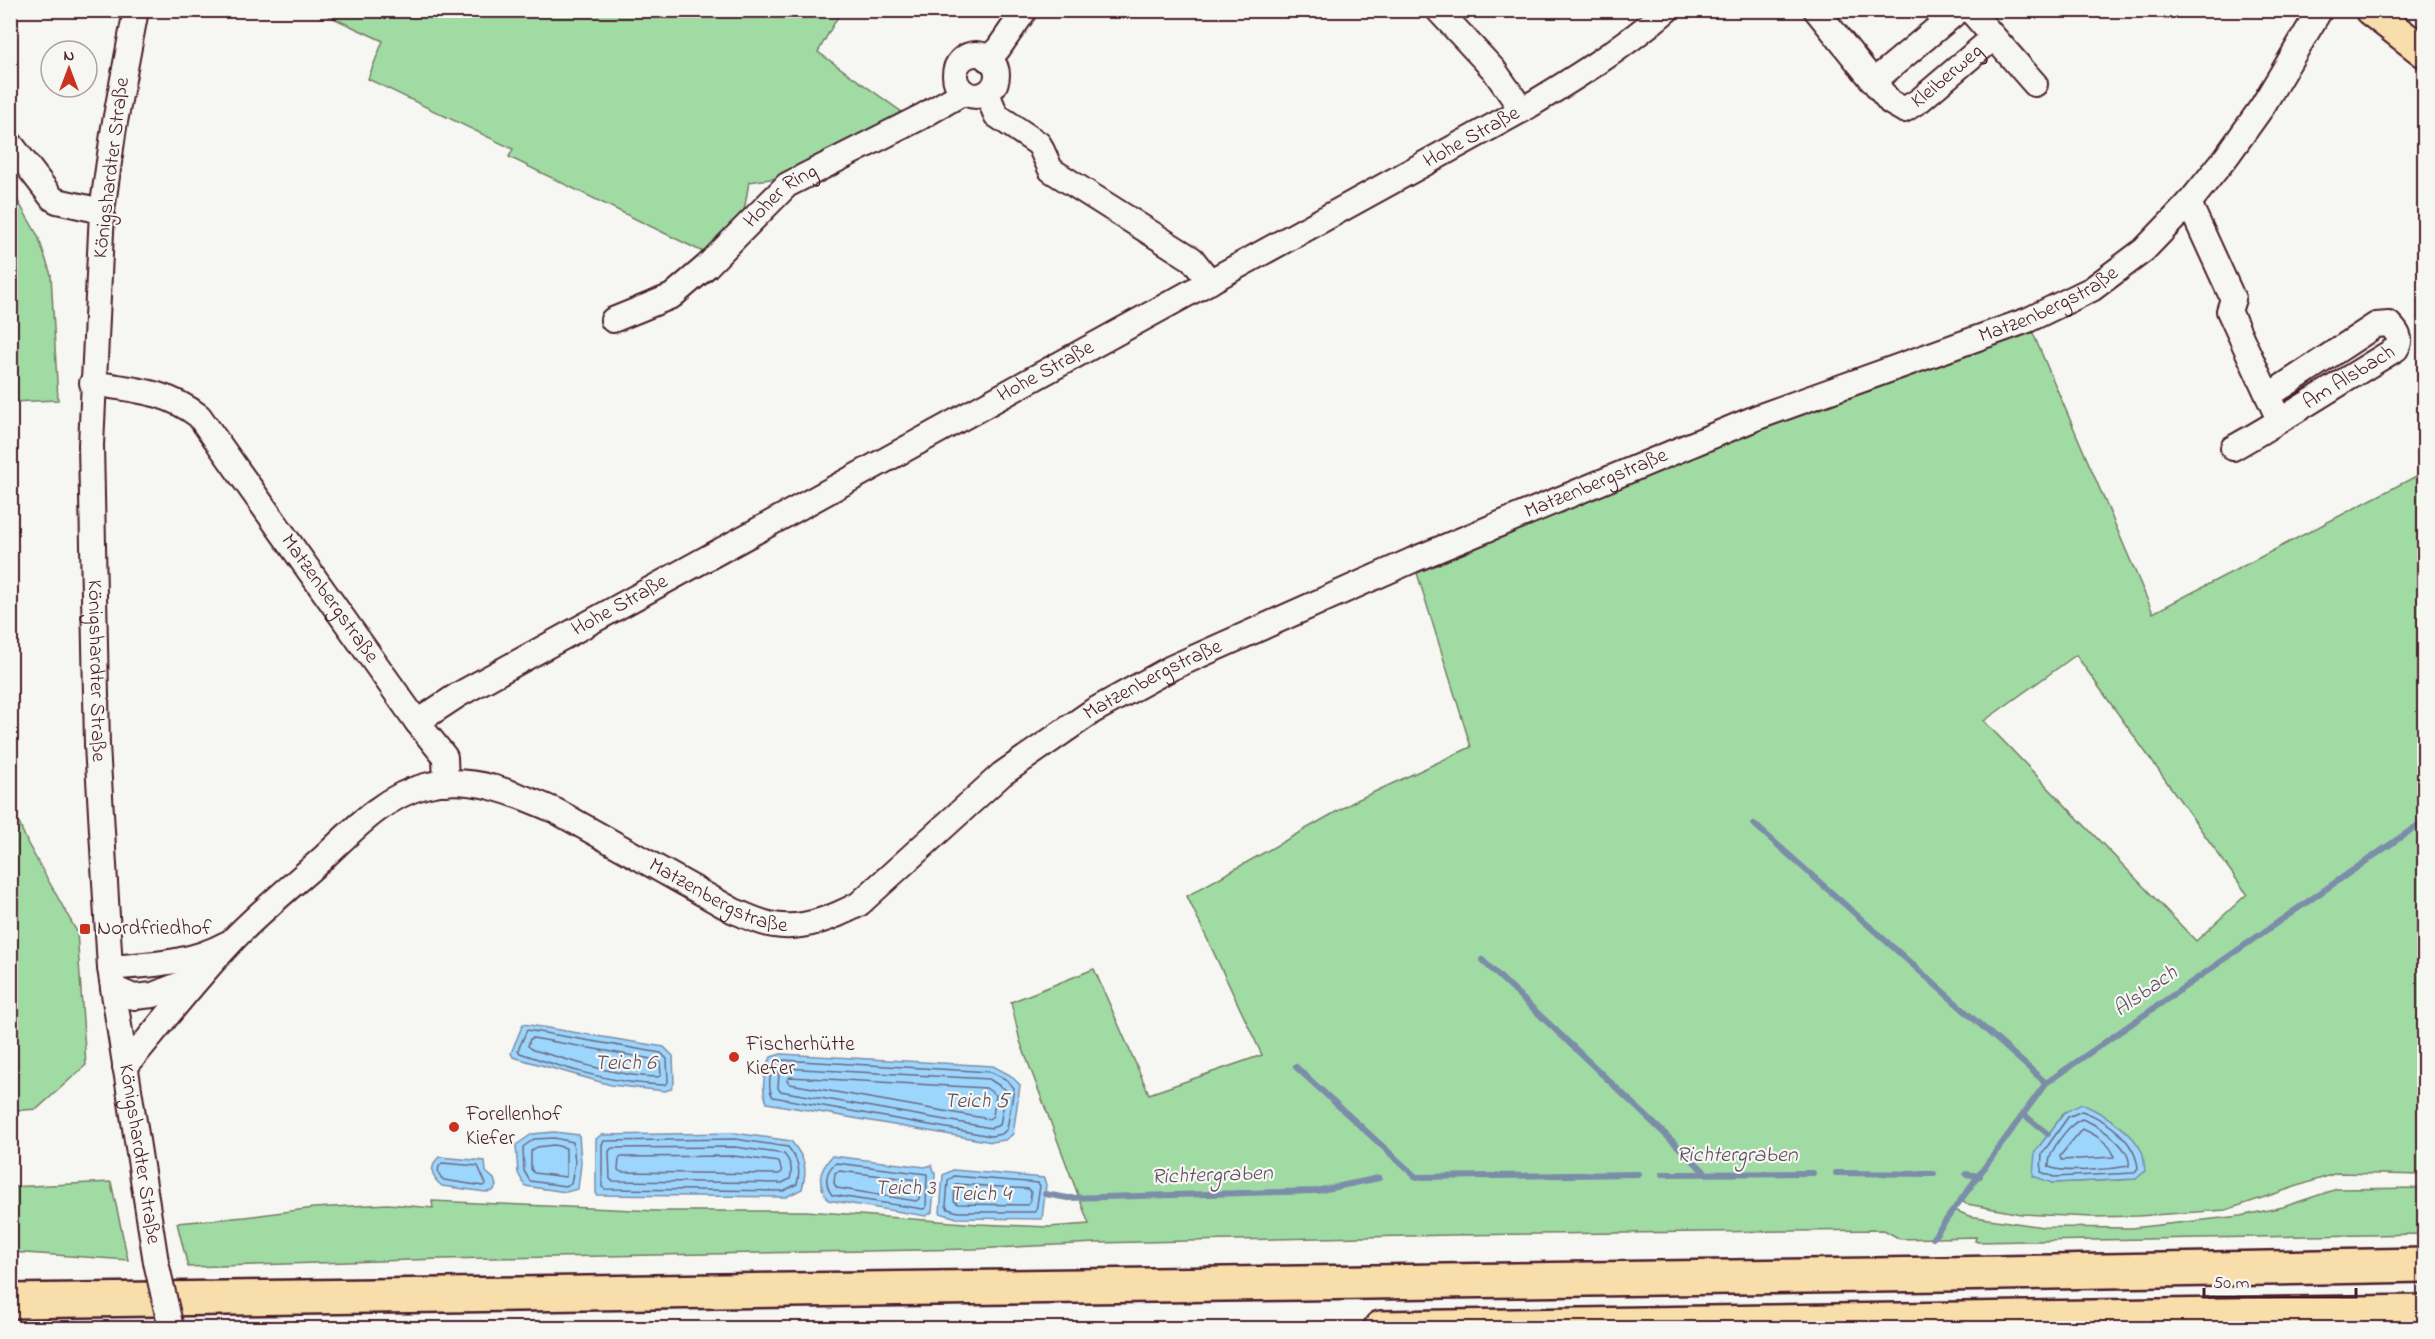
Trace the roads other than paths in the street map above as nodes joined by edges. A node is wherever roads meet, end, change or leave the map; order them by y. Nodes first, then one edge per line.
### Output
1 (136, 10) edge
2 (1025, 10) edge
3 (1438, 10) edge
4 (1667, 10) edge
5 (1816, 10) edge
6 (1959, 10) edge
7 (1970, 10) edge
8 (2320, 10) edge
9 (2370, 10) edge
10 (1993, 38) junction
11 (2424, 52) edge
12 (987, 59) junction
13 (1874, 81) junction
14 (2035, 84) dead end
15 (975, 93) junction
16 (1522, 110) junction
17 (10, 143) edge
18 (2189, 203) junction
19 (102, 211) junction
20 (1210, 282) junction
21 (613, 320) dead end
22 (92, 383) junction
23 (2268, 396) junction
24 (2280, 422) junction
25 (2233, 448) dead end
26 (417, 723) junction
27 (446, 783) junction
28 (231, 941) junction
29 (203, 976) junction
30 (112, 978) junction
31 (125, 1067) junction
32 (2424, 1265) edge
33 (10, 1301) edge
34 (2424, 1312) edge
35 (171, 1329) edge
36 (1381, 1329) edge

1 - 19 street, Königshardter Straße
2 - 12 street
3 - 16 street
4 - 16 street, Hohe Straße
5 - 13 street, Kleiberweg
6 - 13 street, Kleiberweg
7 - 10 street, Kleiberweg
8 - 18 street, Matzenbergstraße
9 - 11 main road
10 - 13 street, Kleiberweg
10 - 14 street, Kleiberweg
12 - 15 street
12 - 15 street
15 - 20 street
15 - 21 street, Hoher Ring
16 - 20 street, Hohe Straße
17 - 19 street
18 - 23 street, Am Alsbach
18 - 27 street, Matzenbergstraße
19 - 22 street, Königshardter Straße
20 - 26 street, Hohe Straße
22 - 26 street, Matzenbergstraße
22 - 30 street, Königshardter Straße
23 - 24 street, Am Alsbach
23 - 24 street, Am Alsbach
24 - 25 street, Am Alsbach
26 - 27 street, Matzenbergstraße
27 - 28 street
28 - 29 street
28 - 30 street
29 - 30 street
29 - 31 street
30 - 31 street, Königshardter Straße
31 - 35 street, Königshardter Straße, bridge
32 - 33 highway
34 - 36 highway

